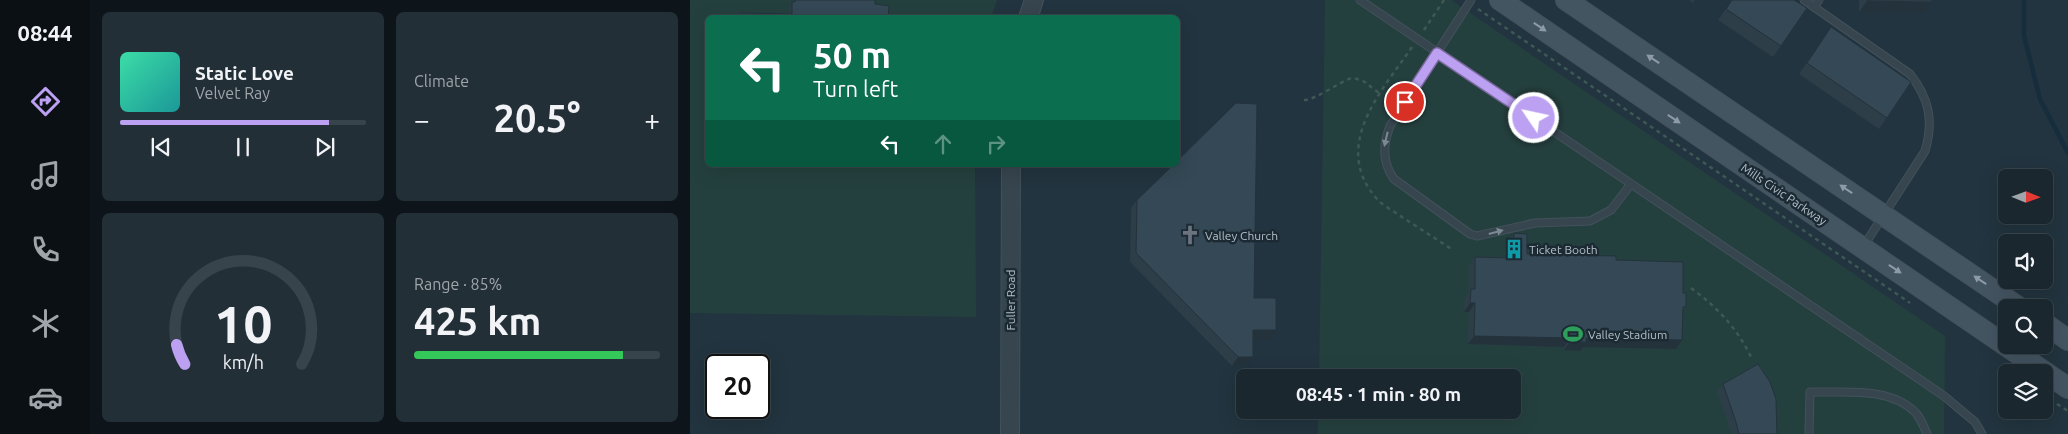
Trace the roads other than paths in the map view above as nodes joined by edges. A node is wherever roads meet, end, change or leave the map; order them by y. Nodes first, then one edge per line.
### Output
1 (1034, 0) edge
2 (1360, 0) edge
3 (1500, 0) edge
4 (1566, 0) edge
5 (1804, 0) edge
6 (1819, 0) edge
7 (1470, 2) edge
8 (1814, 7) junction
9 (1029, 15) edge
10 (1437, 53) junction
11 (1011, 167) edge
12 (1632, 184) junction
13 (1883, 214) junction
14 (1863, 247) junction
15 (2007, 299) edge
16 (2053, 329) edge
17 (2068, 340) edge
18 (2068, 388) edge
19 (1010, 434) edge
20 (1809, 434) edge
21 (1927, 434) edge
22 (1982, 434) edge

1 - 9 street
2 - 10 lane
3 -> 14 main road, Mills Civic Parkway
13 -> 4 main road
5 - 8 lane
6 - 8 lane
7 - 10 lane
8 - 13 lane
10 - 12 lane
10 -> 12 lane
11 - 19 street, Fuller Road
12 - 22 lane
13 - 14 lane
15 -> 13 main road
14 -> 18 main road, Mills Civic Parkway
16 - 17 main road
20 - 21 lane

